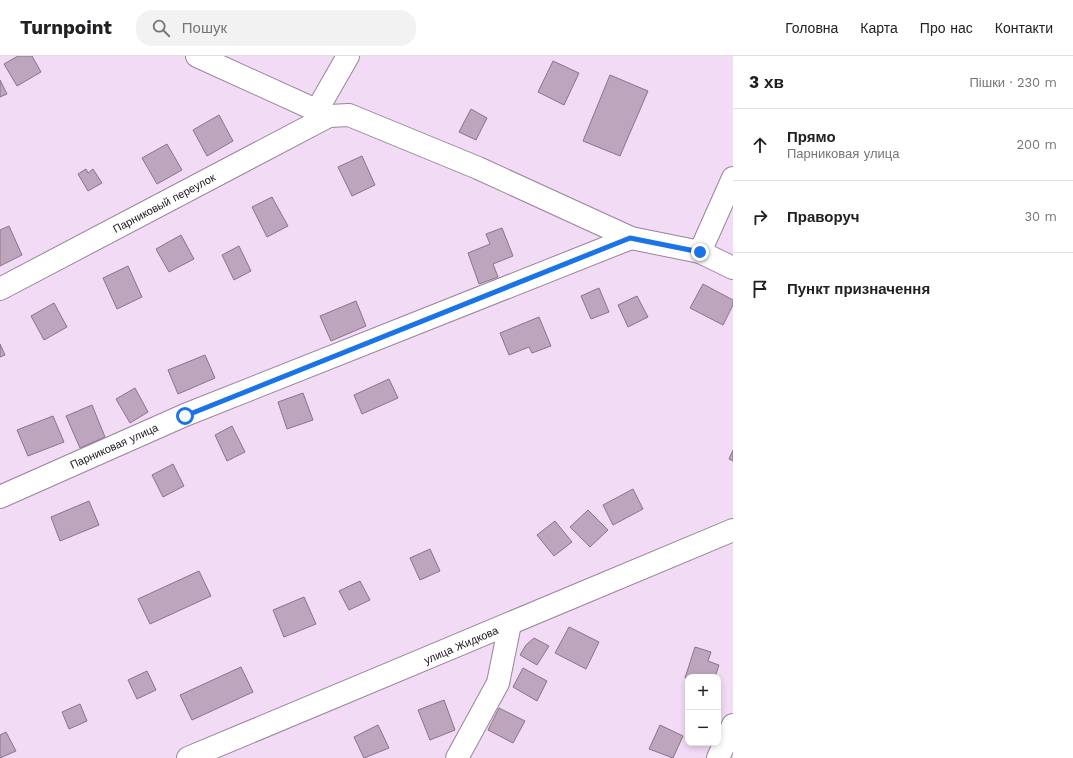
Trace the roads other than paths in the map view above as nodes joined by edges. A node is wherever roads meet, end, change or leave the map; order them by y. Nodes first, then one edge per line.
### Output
1 (197, 56) edge
2 (348, 56) edge
3 (323, 113) junction
4 (733, 178) edge
5 (630, 238) junction
6 (700, 252) junction
7 (733, 268) edge
8 (0, 290) edge
9 (0, 496) edge
10 (733, 530) edge
11 (510, 624) junction
12 (733, 725) edge
13 (188, 758) edge
14 (456, 758) edge
15 (718, 758) edge

1 - 3 street
2 - 3 street
3 - 5 street
3 - 8 street, Парниковый переулок
4 - 6 street
5 - 6 street
5 - 9 street, Парниковая улица
6 - 7 street
10 - 11 street, улица Жидкова
11 - 13 street, улица Жидкова
11 - 14 street
12 - 15 street

